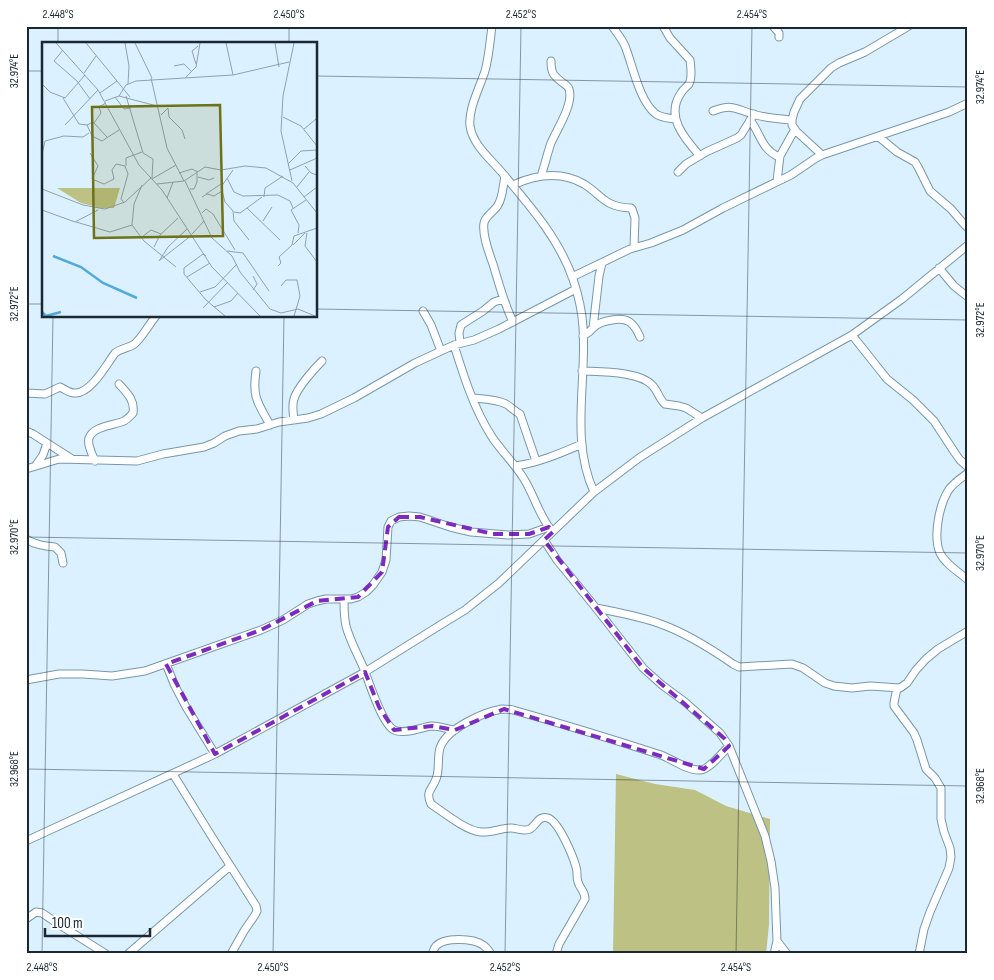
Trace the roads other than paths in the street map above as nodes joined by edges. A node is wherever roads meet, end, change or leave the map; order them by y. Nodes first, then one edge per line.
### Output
1 (492, 26) edge
2 (612, 26) edge
3 (663, 26) edge
4 (773, 26) edge
5 (909, 26) edge
6 (779, 37) dead end
7 (551, 61) dead end
8 (968, 103) edge
9 (713, 111) dead end
10 (752, 117) junction
11 (675, 119) junction
12 (792, 120) junction
13 (795, 129) junction
14 (879, 136) junction
15 (822, 155) junction
16 (700, 156) junction
17 (779, 157) junction
18 (678, 172) dead end
19 (505, 176) junction
20 (541, 176) junction
21 (777, 181) junction
22 (513, 185) junction
23 (968, 228) edge
24 (968, 245) edge
25 (634, 247) junction
26 (602, 263) junction
27 (939, 268) junction
28 (572, 278) junction
29 (576, 289) junction
30 (968, 297) edge
31 (503, 298) junction
32 (423, 311) dead end
33 (154, 318) edge
34 (513, 322) junction
35 (593, 328) junction
36 (852, 335) junction
37 (583, 336) junction
38 (640, 338) dead end
39 (457, 344) junction
40 (441, 351) junction
41 (322, 361) dead end
42 (256, 371) dead end
43 (582, 371) junction
44 (119, 384) dead end
45 (26, 393) edge
46 (473, 398) junction
47 (702, 418) junction
48 (294, 419) junction
49 (270, 425) junction
50 (26, 431) edge
51 (47, 443) junction
52 (582, 444) junction
53 (72, 459) junction
54 (95, 460) junction
55 (536, 461) junction
56 (36, 465) junction
57 (515, 466) junction
58 (968, 467) edge
59 (26, 469) edge
60 (968, 473) edge
61 (594, 492) junction
62 (551, 530) junction
63 (544, 540) junction
64 (27, 543) edge
65 (63, 563) dead end
66 (968, 580) edge
67 (344, 600) junction
68 (596, 608) junction
69 (968, 631) edge
70 (166, 664) junction
71 (365, 672) junction
72 (26, 680) edge
73 (897, 688) junction
74 (442, 728) junction
75 (454, 730) junction
76 (447, 736) junction
77 (729, 746) junction
78 (215, 754) junction
79 (173, 774) junction
80 (26, 841) edge
81 (230, 866) junction
82 (26, 919) edge
83 (777, 942) junction
84 (106, 954) edge
85 (128, 954) edge
86 (231, 954) edge
87 (432, 954) edge
88 (491, 954) edge
89 (556, 954) edge
90 (774, 954) edge
91 (787, 954) edge
92 (919, 954) edge

1 - 19 street
2 - 11 street
3 - 11 street
4 - 6 street
5 - 12 street
7 - 20 street
8 - 14 street
9 - 10 street
10 - 12 street
10 - 16 street
10 - 17 street
11 - 16 street
12 - 13 street
13 - 15 street
13 - 17 street
14 - 15 street
14 - 23 street
15 - 21 street
16 - 18 street
17 - 21 street
19 - 22 street
19 - 31 street
20 - 22 street
20 - 25 street
21 - 25 street
22 - 28 street
24 - 27 street
25 - 26 street
26 - 28 street
26 - 35 street
27 - 30 street
27 - 36 street
28 - 29 street
29 - 34 street
29 - 37 street
31 - 34 street
31 - 39 street
32 - 40 street
33 - 45 street
34 - 39 street
35 - 37 street
35 - 38 street
36 - 47 street
36 - 58 street
37 - 43 street
39 - 40 street
39 - 46 street
40 - 48 street
41 - 48 street
42 - 49 street
43 - 47 street
43 - 52 street
44 - 54 street
46 - 55 street
46 - 57 street
47 - 61 street
48 - 49 street
49 - 54 street
50 - 51 street
51 - 53 street
51 - 56 street
52 - 55 street
52 - 61 street
53 - 54 street
53 - 56 street
55 - 57 street
56 - 59 street
57 - 62 street
60 - 66 street
61 - 62 street
62 - 63 street
62 - 67 street
63 - 68 street
63 - 71 street
64 - 65 street
67 - 70 street
67 - 71 street
68 - 73 street
68 - 77 street
69 - 73 street
70 - 72 street
70 - 78 street
71 - 74 street
71 - 78 street
73 - 92 street
74 - 75 street
74 - 76 street
75 - 76 street
75 - 77 street
76 - 89 street
77 - 83 street
78 - 79 street
79 - 80 street
79 - 81 street
81 - 85 street
81 - 86 street
82 - 84 street
83 - 90 street
83 - 91 street
87 - 88 street

